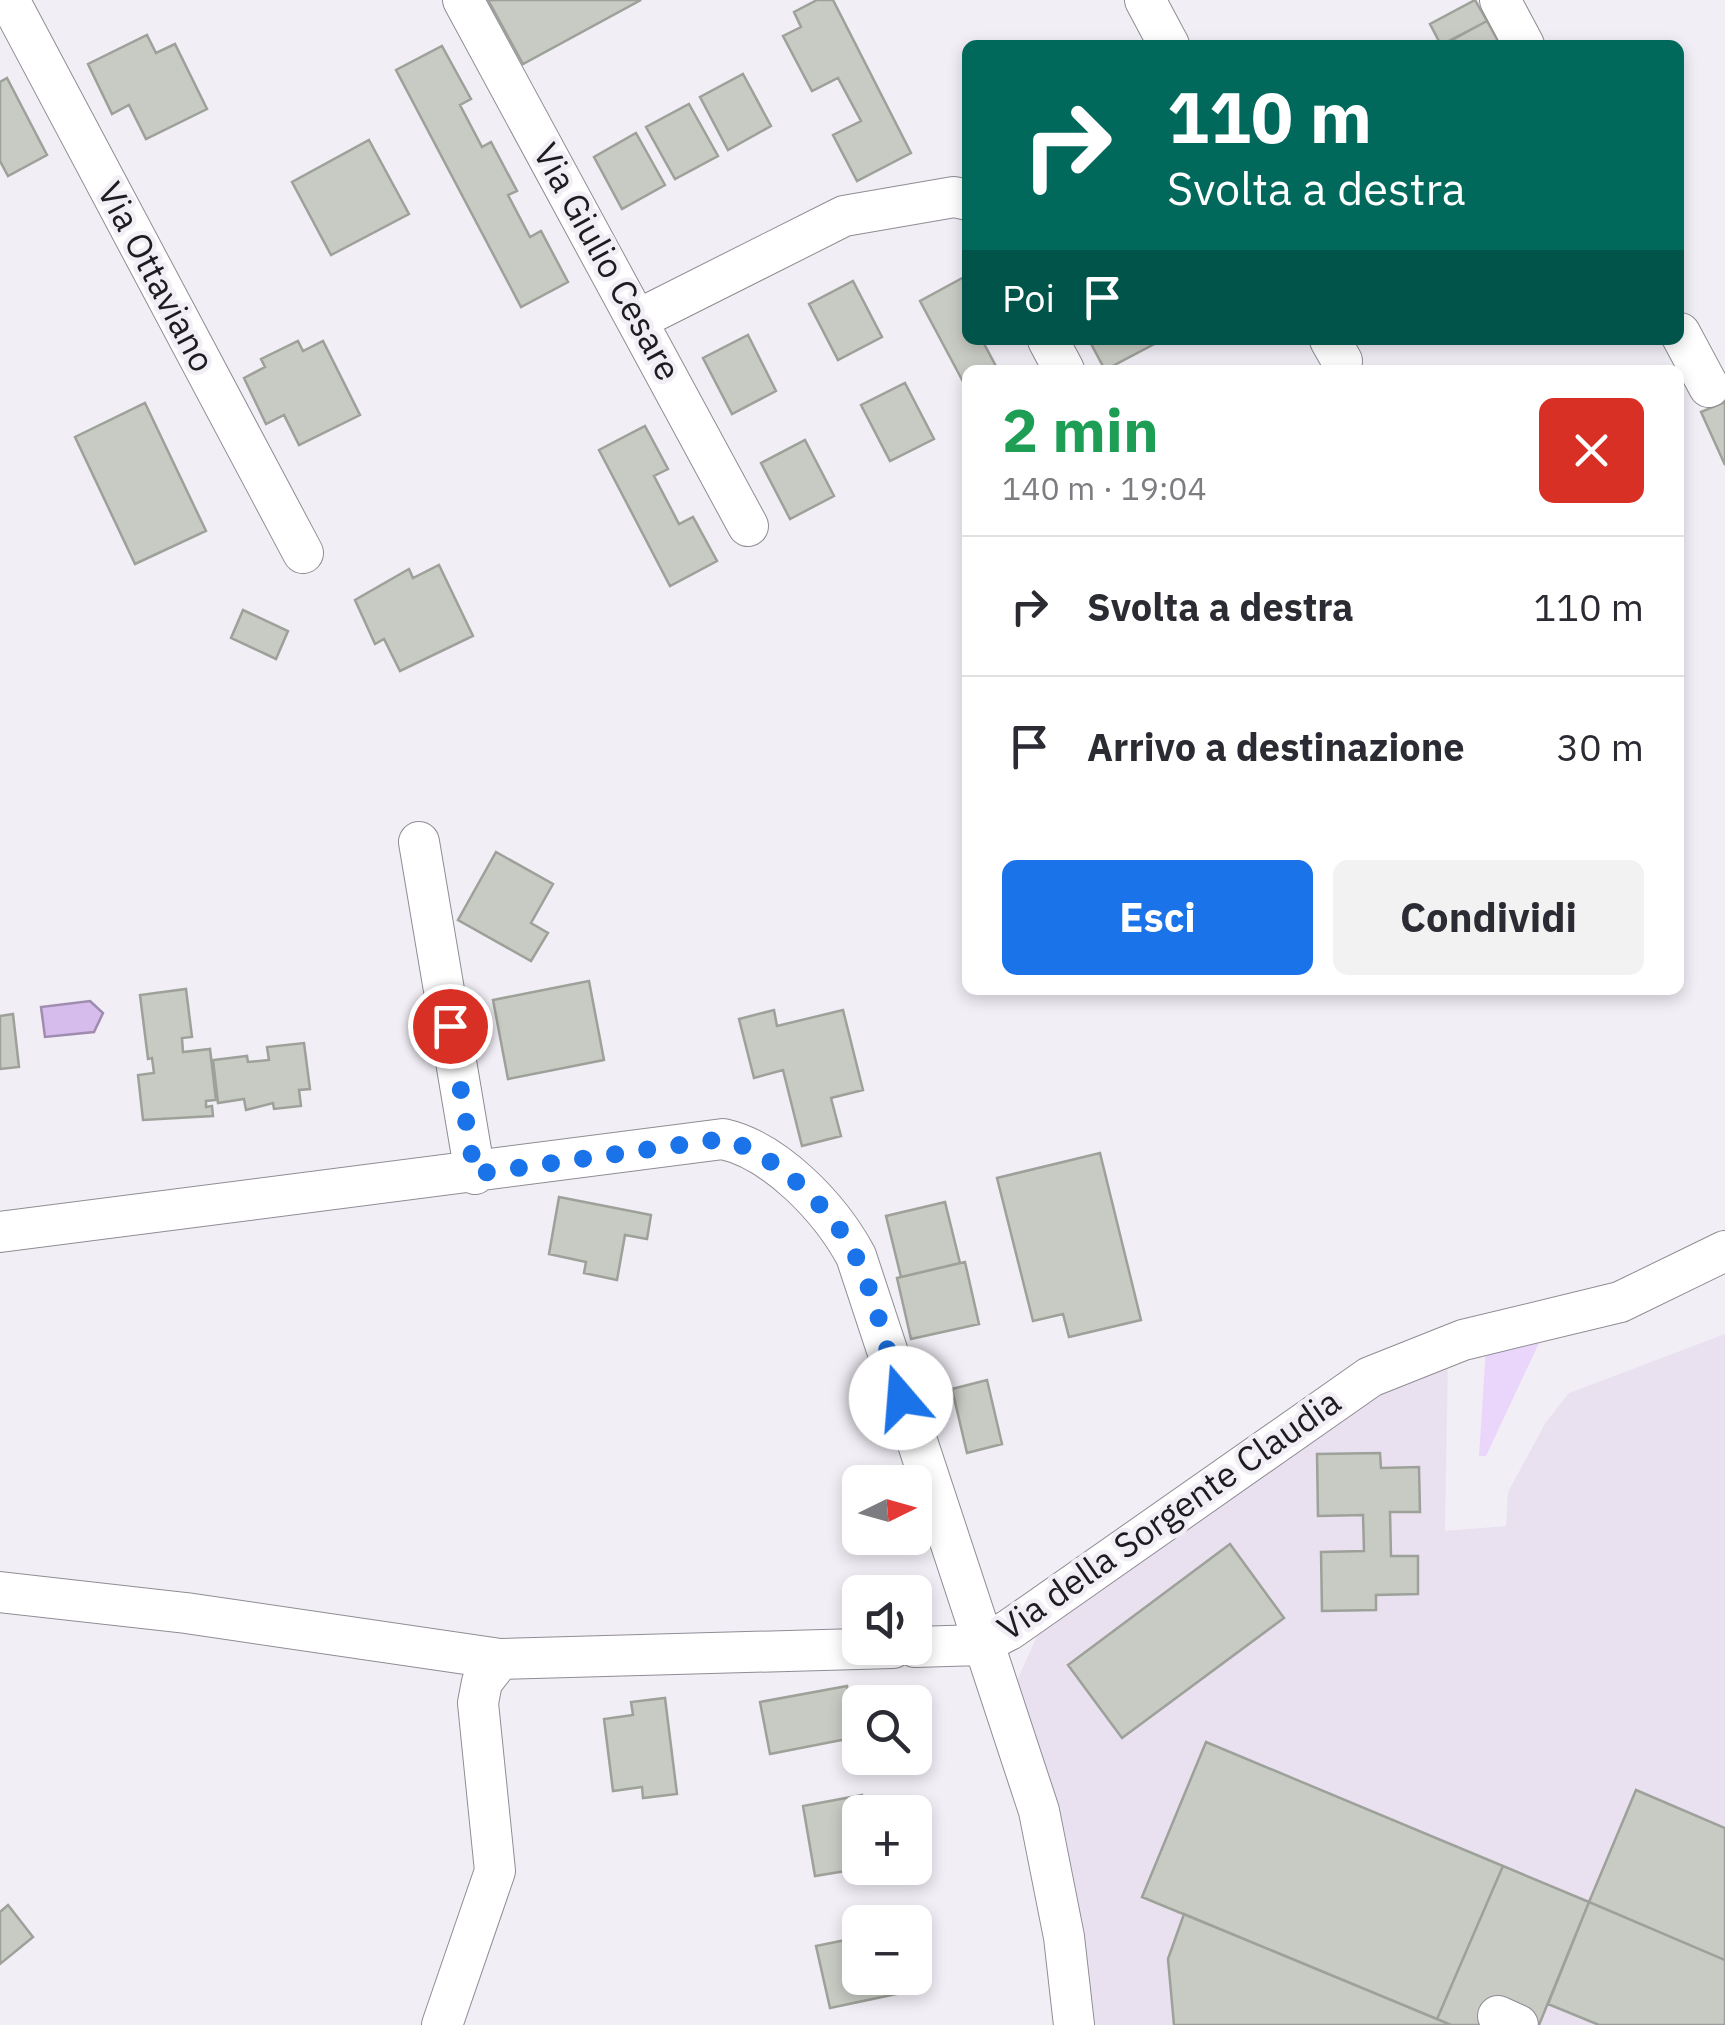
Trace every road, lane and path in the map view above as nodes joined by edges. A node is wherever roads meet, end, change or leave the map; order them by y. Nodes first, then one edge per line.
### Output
1 (9, 0) edge
2 (463, 0) edge
3 (1145, 0) edge
4 (1500, 0) edge
5 (1167, 40) edge
6 (1521, 40) edge
7 (962, 199) edge
8 (639, 319) junction
9 (1684, 340) edge
10 (1709, 387) dead end
11 (748, 526) dead end
12 (302, 553) dead end
13 (419, 842) dead end
14 (475, 1174) junction
15 (0, 1232) edge
16 (1725, 1251) edge
17 (0, 1592) edge
18 (980, 1645) junction
19 (932, 1646) edge
20 (842, 1649) edge
21 (500, 1659) junction
22 (442, 2025) edge
23 (1074, 2025) edge

1 - 12 street, Via Ottaviano
2 - 8 street, Via Giulio Cesare
3 - 5 street
4 - 6 street
7 - 8 street
8 - 11 street, Via Giulio Cesare
9 - 10 street
13 - 14 street
14 - 15 street
14 - 18 street
16 - 18 street, Via della Sorgente Claudia
17 - 21 street
18 - 19 street
18 - 23 street, Via della Sorgente Claudia
20 - 21 street
21 - 22 street

